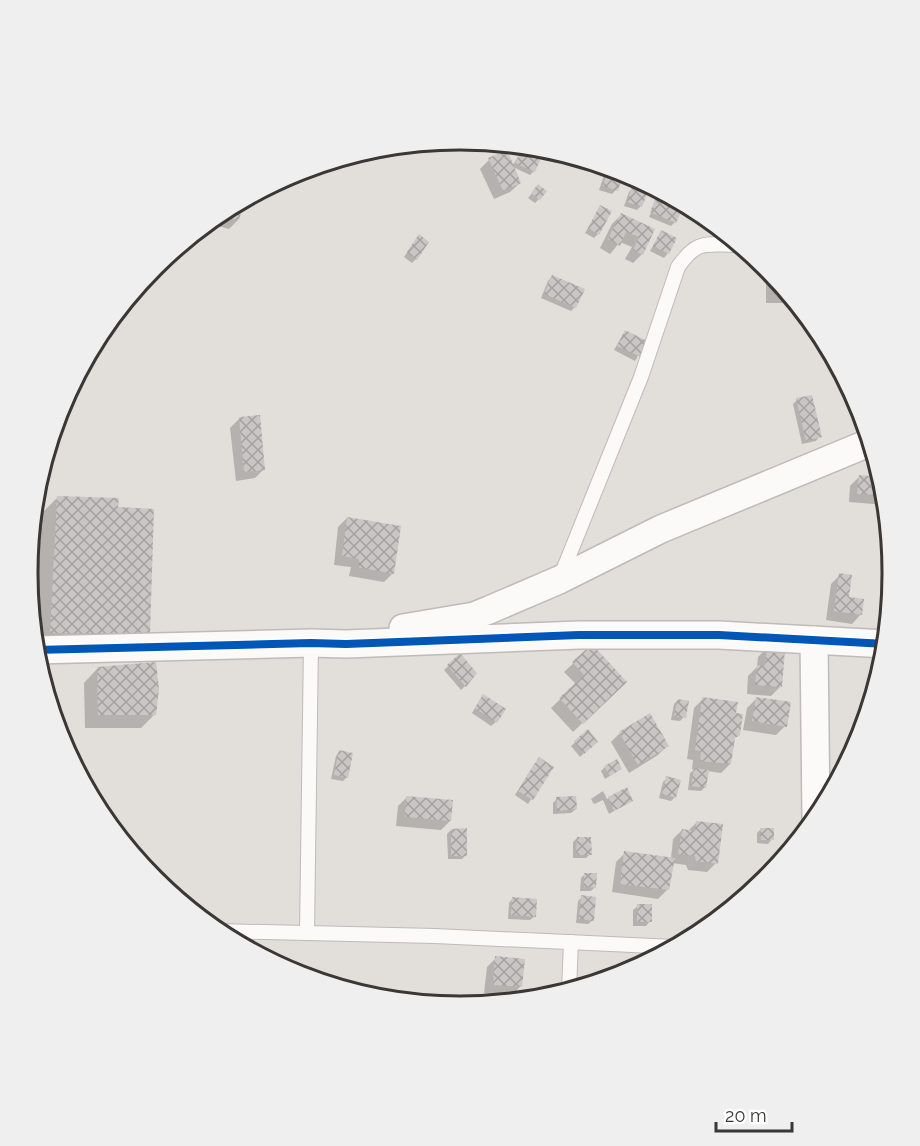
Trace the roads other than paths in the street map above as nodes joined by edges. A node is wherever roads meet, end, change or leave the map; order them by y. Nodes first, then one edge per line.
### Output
1 (726, 245) edge
2 (863, 446) edge
3 (559, 580) junction
4 (814, 640) junction
5 (310, 643) junction
6 (876, 643) edge
7 (346, 644) junction
8 (45, 650) edge
9 (816, 800) edge
10 (237, 931) edge
11 (306, 933) junction
12 (571, 942) junction
13 (658, 946) edge
14 (569, 981) edge

1 - 3 lane
2 - 3 street
3 - 7 street
4 - 6 street
4 - 7 street
4 - 9 street
5 - 7 street
5 - 8 street
5 - 11 lane
10 - 11 lane
11 - 12 lane
12 - 13 lane
12 - 14 lane

